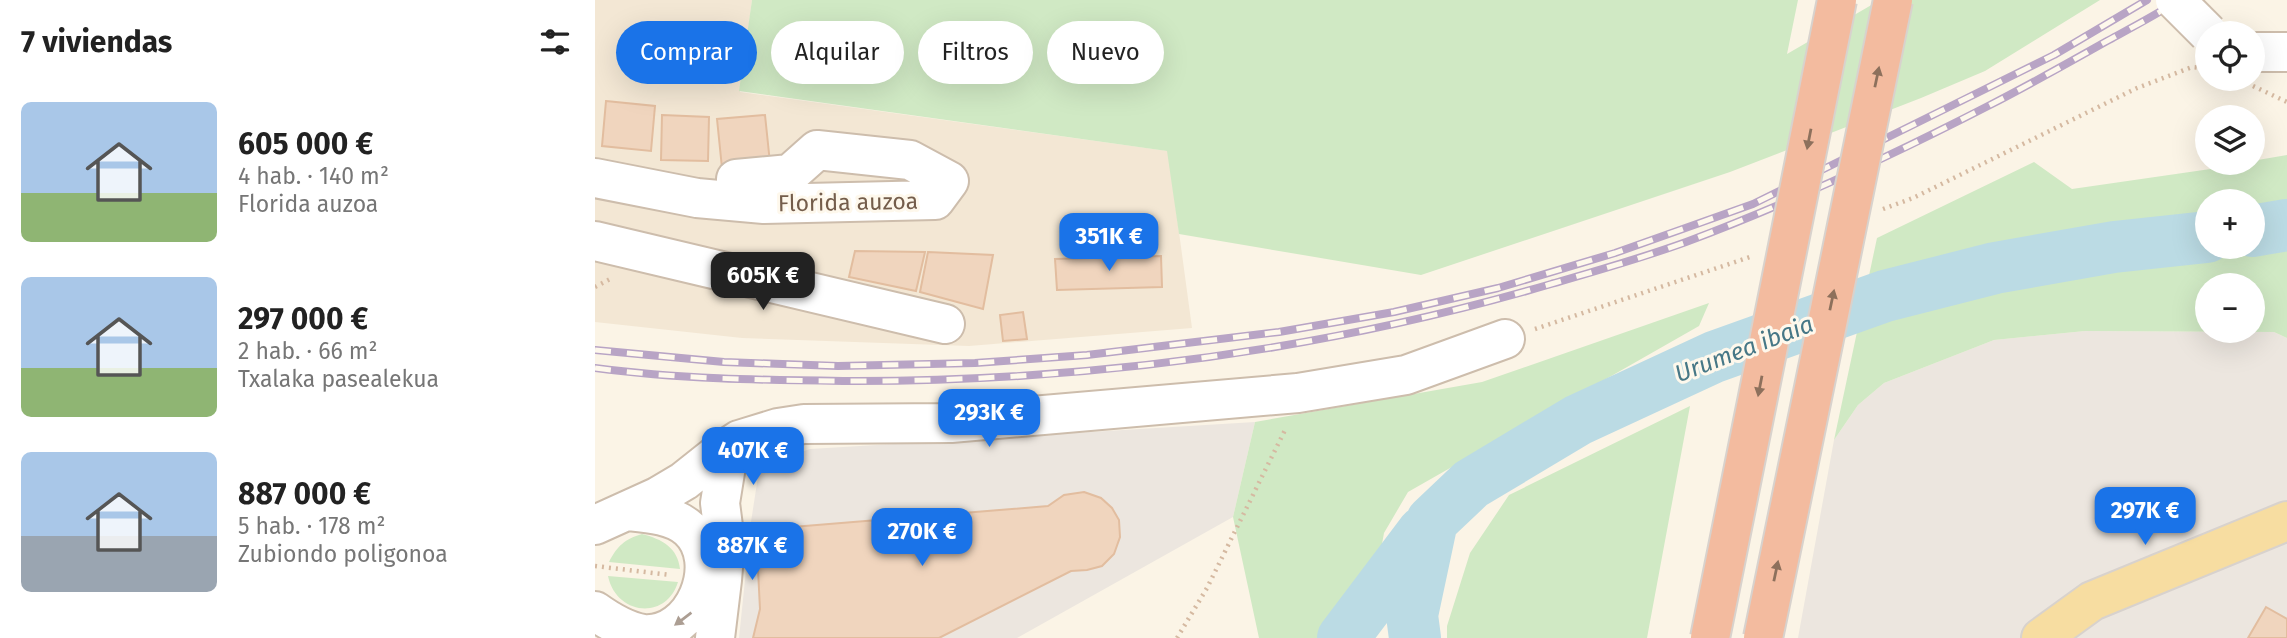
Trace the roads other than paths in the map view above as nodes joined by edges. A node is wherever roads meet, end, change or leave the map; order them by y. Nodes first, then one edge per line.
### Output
1 (1837, 0) edge
2 (1893, 0) edge
3 (2175, 0) edge
4 (2196, 21) edge
5 (2287, 52) edge
6 (2265, 61) edge
7 (595, 178) edge
8 (736, 178) dead end
9 (595, 241) edge
10 (945, 324) dead end
11 (1505, 339) dead end
12 (740, 440) junction
13 (684, 481) junction
14 (612, 518) edge
15 (2287, 521) edge
16 (679, 523) junction
17 (722, 526) junction
18 (595, 611) edge
19 (715, 638) edge
20 (1710, 638) edge
21 (1763, 638) edge
22 (2041, 638) edge

1 -> 20 highway, bridge
21 -> 2 highway, bridge
3 - 4 street, bridge
5 - 6 street
7 - 8 street, Florida auzoa
9 - 10 street
11 - 12 street
12 - 13 street
12 - 17 street
13 - 14 street
13 - 16 street
13 - 17 street
14 - 16 street
15 - 22 main road
16 -> 18 street
17 - 19 street

